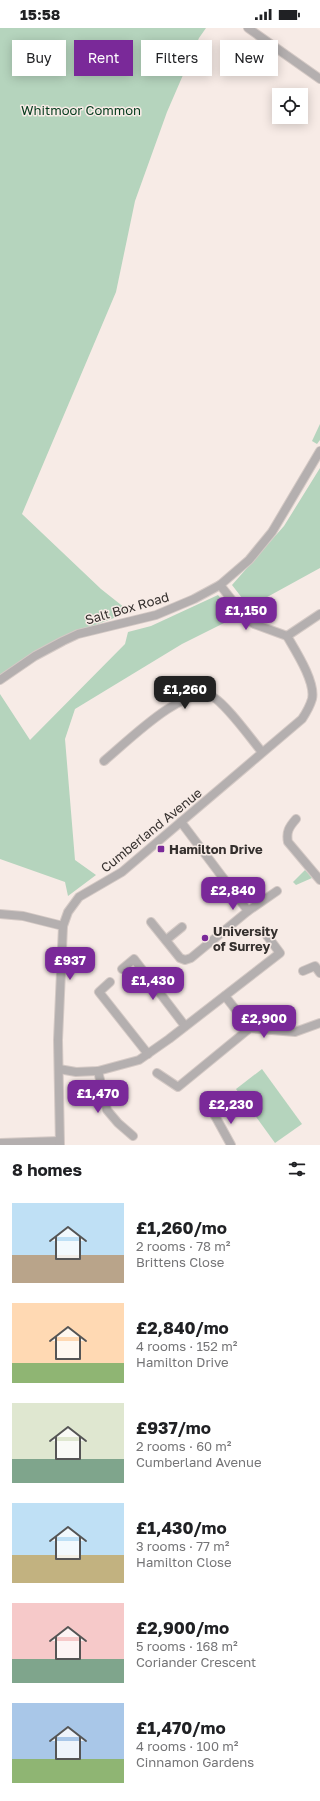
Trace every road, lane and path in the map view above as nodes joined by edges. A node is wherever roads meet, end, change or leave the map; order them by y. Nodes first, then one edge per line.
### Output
1 (248, 28) edge
2 (320, 79) edge
3 (320, 451) edge
4 (220, 585) junction
5 (320, 614) edge
6 (286, 636) junction
7 (0, 680) edge
8 (262, 752) junction
9 (104, 761) dead end
10 (296, 819) dead end
11 (181, 822) junction
12 (318, 874) edge
13 (277, 891) dead end
14 (248, 912) junction
15 (0, 914) edge
16 (151, 922) dead end
17 (63, 926) junction
18 (182, 927) dead end
19 (265, 933) dead end
20 (166, 940) junction
21 (122, 969) dead end
22 (302, 971) dead end
23 (320, 973) edge
24 (110, 982) dead end
25 (225, 996) junction
26 (320, 1023) edge
27 (185, 1026) junction
28 (250, 1028) junction
29 (148, 1054) junction
30 (59, 1069) junction
31 (98, 1071) junction
32 (157, 1073) dead end
33 (214, 1114) dead end
34 (133, 1136) dead end
35 (60, 1143) edge
36 (4, 1144) edge
37 (231, 1145) edge

1 - 2 street
3 - 4 street, Salt Box Road
4 - 6 street
4 - 7 street, Salt Box Road
5 - 6 street
6 - 8 street, Cumberland Avenue
8 - 9 street
8 - 11 street, Cumberland Avenue
10 - 12 street
11 - 14 street
11 - 17 street, Cumberland Avenue
13 - 14 street
14 - 20 street
15 - 17 street
16 - 20 street
17 - 30 street, Cumberland Avenue
18 - 20 street
19 - 25 street
21 - 27 street
22 - 23 street
24 - 29 street
25 - 27 street
25 - 28 street
26 - 28 street
27 - 29 street
28 - 32 street
29 - 31 street
30 - 31 street
30 - 35 street, Cumberland Avenue
31 - 34 street
33 - 37 street
35 - 36 street

